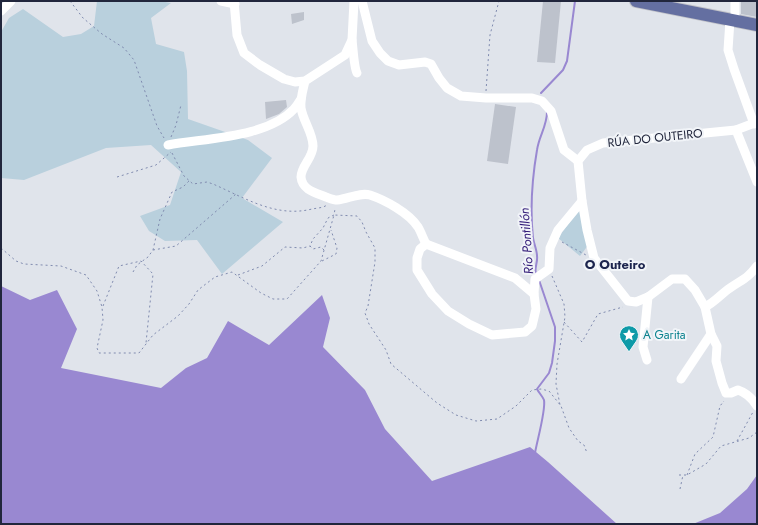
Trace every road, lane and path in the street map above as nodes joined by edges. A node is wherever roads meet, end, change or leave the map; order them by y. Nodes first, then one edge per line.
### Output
1 (11, 1) edge
2 (70, 1) edge
3 (221, 1) edge
4 (354, 1) edge
5 (362, 1) edge
6 (499, 1) edge
7 (636, 1) edge
8 (735, 1) edge
9 (236, 2) edge
10 (1, 11) edge
11 (732, 20) junction
12 (757, 24) edge
13 (352, 40) junction
14 (357, 73) dead end
15 (305, 81) junction
16 (486, 98) junction
17 (301, 99) junction
18 (181, 105) dead end
19 (755, 123) edge
20 (736, 130) junction
21 (168, 145) junction
22 (578, 161) junction
23 (117, 177) dead end
24 (189, 180) junction
25 (757, 182) edge
26 (236, 194) junction
27 (336, 200) junction
28 (582, 200) junction
29 (334, 215) junction
30 (330, 228) junction
31 (554, 238) junction
32 (426, 244) junction
33 (310, 246) junction
34 (1, 248) edge
35 (153, 250) junction
36 (324, 250) junction
37 (594, 258) junction
38 (141, 261) junction
39 (321, 261) junction
40 (757, 266) edge
41 (549, 269) junction
42 (133, 272) dead end
43 (238, 276) junction
44 (534, 294) junction
45 (648, 297) junction
46 (628, 301) junction
47 (102, 307) junction
48 (705, 307) junction
49 (564, 322) junction
50 (711, 334) junction
51 (146, 344) junction
52 (647, 360) dead end
53 (681, 379) dead end
54 (731, 393) junction
55 (561, 406) junction
56 (757, 406) edge
57 (757, 432) edge
58 (736, 441) junction
59 (587, 453) dead end
60 (679, 475) dead end
61 (684, 475) junction
62 (687, 475) junction
63 (680, 489) dead end

1 - 10 street
2 - 21 path
3 - 9 street
4 - 13 street
5 - 16 street
6 - 16 path
7 - 11 main road
8 - 11 street
9 - 15 street
11 - 12 main road
11 - 19 street
13 - 14 street
13 - 15 street
15 - 17 street
16 - 22 street
17 - 21 street
17 - 27 street
18 - 21 path
19 - 20 street, RÚA DO OUTEIRO
20 - 22 street, RÚA DO OUTEIRO
20 - 25 street
22 - 28 street
23 - 24 path
24 - 26 path
24 - 35 path
26 - 27 path
26 - 35 path
27 - 32 street
28 - 31 street
28 - 37 street
29 - 30 path
29 - 33 path
29 - 55 path
30 - 36 path
30 - 39 path
31 - 37 path
31 - 41 street
32 - 44 street
32 - 44 street
33 - 36 path
33 - 43 path
34 - 47 path
35 - 38 path
36 - 39 path
37 - 46 street
38 - 42 path
38 - 47 path
38 - 51 path
39 - 43 path
40 - 48 street
41 - 44 street
41 - 49 path
43 - 51 path
45 - 46 street
45 - 48 street
45 - 52 street
46 - 49 path
47 - 51 path
48 - 50 street
49 - 55 path
50 - 53 street
50 - 54 street
54 - 56 street
54 - 62 path
55 - 59 path
56 - 58 path
57 - 58 path
58 - 62 path
60 - 61 path
61 - 62 path
61 - 63 path

